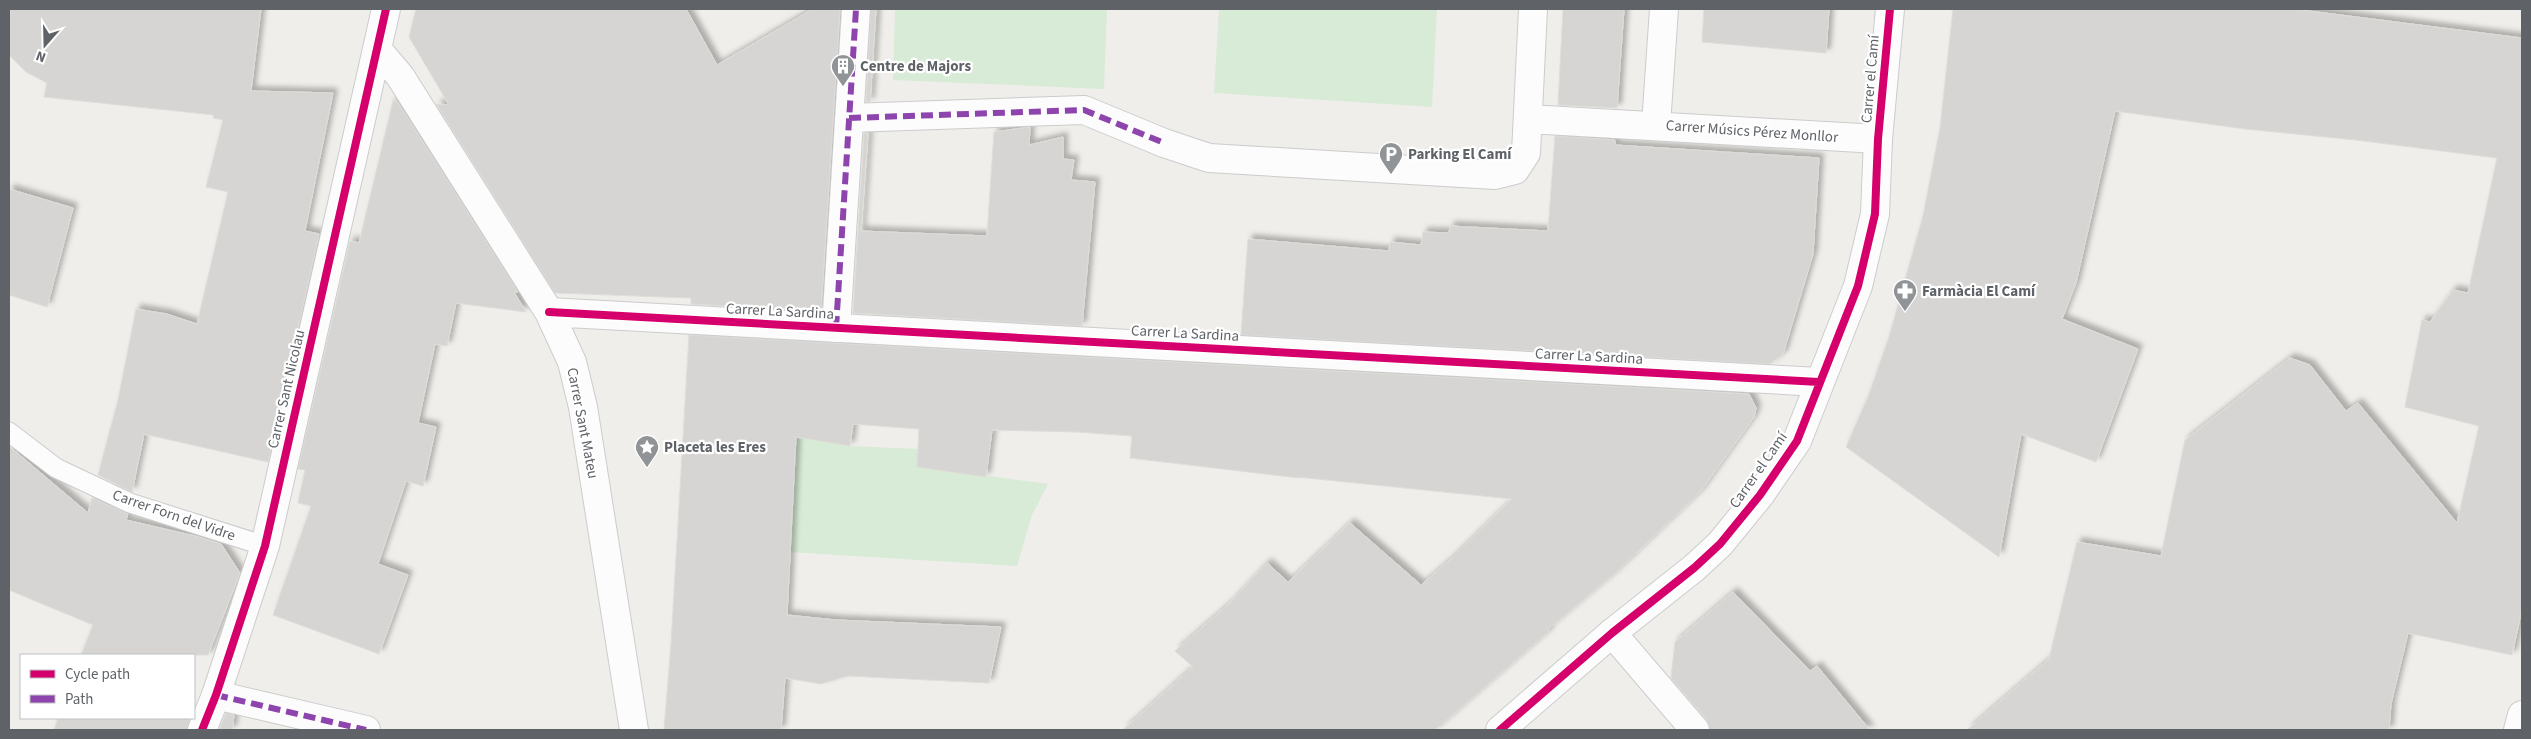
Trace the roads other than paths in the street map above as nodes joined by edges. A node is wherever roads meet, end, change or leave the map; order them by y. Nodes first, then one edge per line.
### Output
1 (386, 9) edge
2 (856, 9) edge
3 (1533, 9) edge
4 (1664, 9) edge
5 (1890, 9) edge
6 (377, 49) junction
7 (849, 118) junction
8 (1528, 118) junction
9 (1656, 125) junction
10 (1878, 139) junction
11 (549, 312) junction
12 (836, 328) junction
13 (1819, 382) junction
14 (9, 432) edge
15 (265, 546) junction
16 (1612, 633) junction
17 (216, 695) junction
18 (2522, 715) edge
19 (202, 730) edge
20 (366, 730) edge
21 (634, 730) edge
22 (1500, 730) edge
23 (1695, 730) edge
24 (2518, 730) edge

1 - 6 street, Carrer Sant Nicolau
2 - 7 street
3 - 8 street
4 - 9 street, Carrer Músics Pérez Monllor
5 - 10 street, Carrer el Camí
6 - 11 street, Carrer Sant Mateu
6 - 15 street, Carrer Sant Nicolau
7 - 8 street
7 - 12 street
8 - 9 street, Carrer Músics Pérez Monllor
9 - 10 street, Carrer Músics Pérez Monllor
10 - 13 street, Carrer el Camí
11 - 12 street, Carrer La Sardina
11 - 21 street, Carrer Sant Mateu
12 - 13 street, Carrer La Sardina
13 - 16 street, Carrer el Camí
14 - 15 lane, Carrer Forn del Vidre
15 - 17 street, Carrer Sant Nicolau
16 - 22 street, Carrer el Camí
16 - 23 street
17 - 19 street, Carrer Sant Nicolau
17 - 20 street
18 - 24 street

